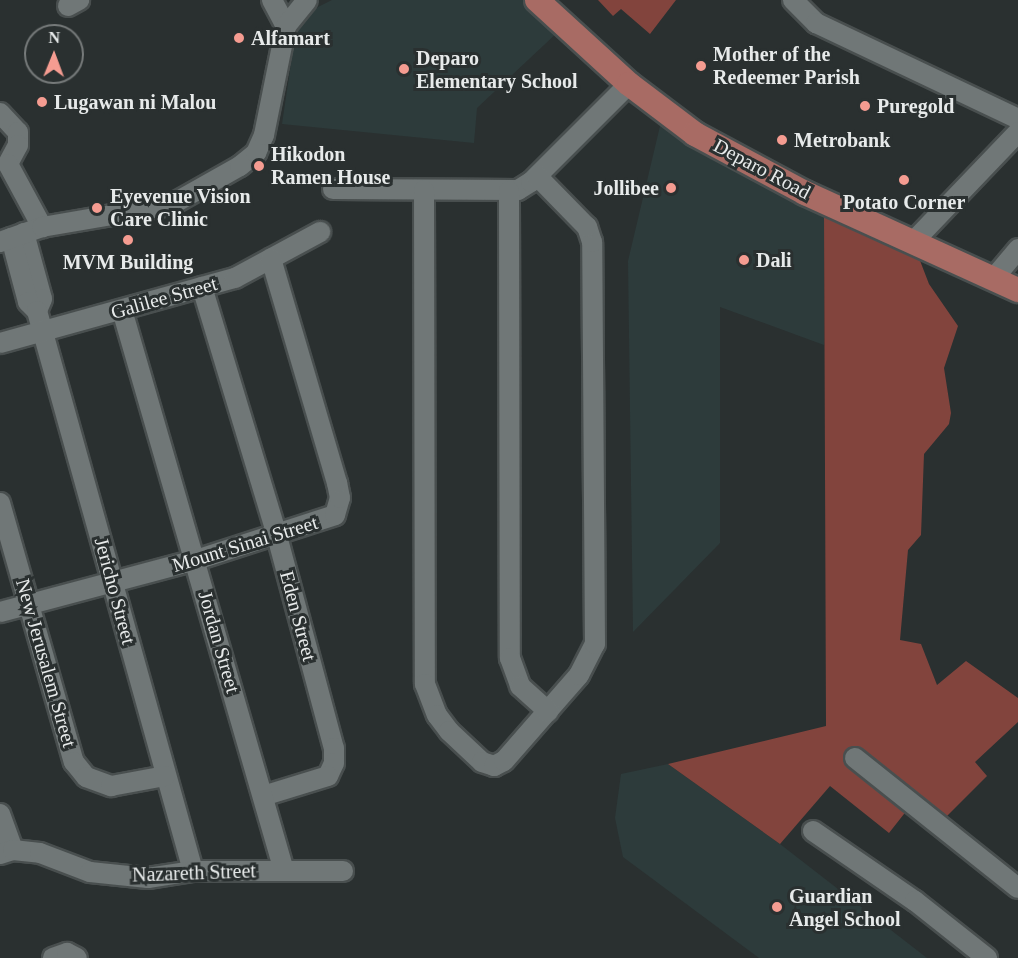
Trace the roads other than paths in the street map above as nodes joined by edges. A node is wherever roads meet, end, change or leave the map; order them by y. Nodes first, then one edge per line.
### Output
1 (272, 0) edge
2 (307, 0) edge
3 (537, 0) edge
4 (793, 0) edge
5 (286, 26) junction
6 (629, 84) junction
7 (0, 113) edge
8 (1018, 118) edge
9 (1018, 132) edge
10 (4, 165) edge
11 (537, 176) junction
12 (333, 189) dead end
13 (424, 190) junction
14 (509, 191) junction
15 (320, 232) dead end
16 (19, 235) edge
17 (913, 242) junction
18 (1018, 249) edge
19 (271, 259) junction
20 (994, 278) junction
21 (202, 287) junction
22 (1018, 290) edge
23 (122, 310) junction
24 (43, 332) junction
25 (0, 343) edge
26 (0, 503) edge
27 (277, 536) junction
28 (196, 560) junction
29 (113, 581) junction
30 (29, 604) junction
31 (0, 612) edge
32 (548, 711) junction
33 (855, 758) dead end
34 (165, 776) junction
35 (263, 796) junction
36 (1, 819) edge
37 (813, 831) dead end
38 (6, 852) edge
39 (193, 871) junction
40 (284, 871) junction
41 (344, 871) dead end
42 (1018, 888) edge
43 (55, 956) edge
44 (77, 958) edge
45 (987, 958) edge

1 - 5 street
2 - 5 street
3 - 6 main road, Deparo Road
4 - 8 street
5 - 16 street
6 - 11 street
6 - 17 main road, Deparo Road
7 - 10 street
9 - 17 street
10 - 16 street, Jericho Street
11 - 14 street
11 - 32 street
12 - 13 street
13 - 14 street
13 - 32 street
14 - 32 street
15 - 19 street, Galilee Street
16 - 24 street, Jericho Street
17 - 20 main road, Deparo Road
18 - 20 street
19 - 21 street, Galilee Street
19 - 27 street, Mount Sinai Street
20 - 22 main road, Deparo Road
21 - 23 street, Galilee Street
21 - 27 street, Eden Street
23 - 24 street, Galilee Street
23 - 28 street, Jordan Street
24 - 25 street, Galilee Street
24 - 29 street, Jericho Street
26 - 30 street, New Jerusalem Street
27 - 28 street, Mount Sinai Street
27 - 35 street, Eden Street
28 - 29 street, Mount Sinai Street
28 - 35 street, Jordan Street
29 - 30 street, Mount Sinai Street
29 - 34 street, Jericho Street
30 - 31 street, Mount Sinai Street
30 - 34 street, New Jerusalem Street
33 - 42 street
34 - 39 street, Jericho Street
35 - 40 street, Jordan Street
36 - 38 street
37 - 45 street
38 - 39 street, Nazareth Street
39 - 40 street, Nazareth Street
40 - 41 street, Nazareth Street
43 - 44 street

